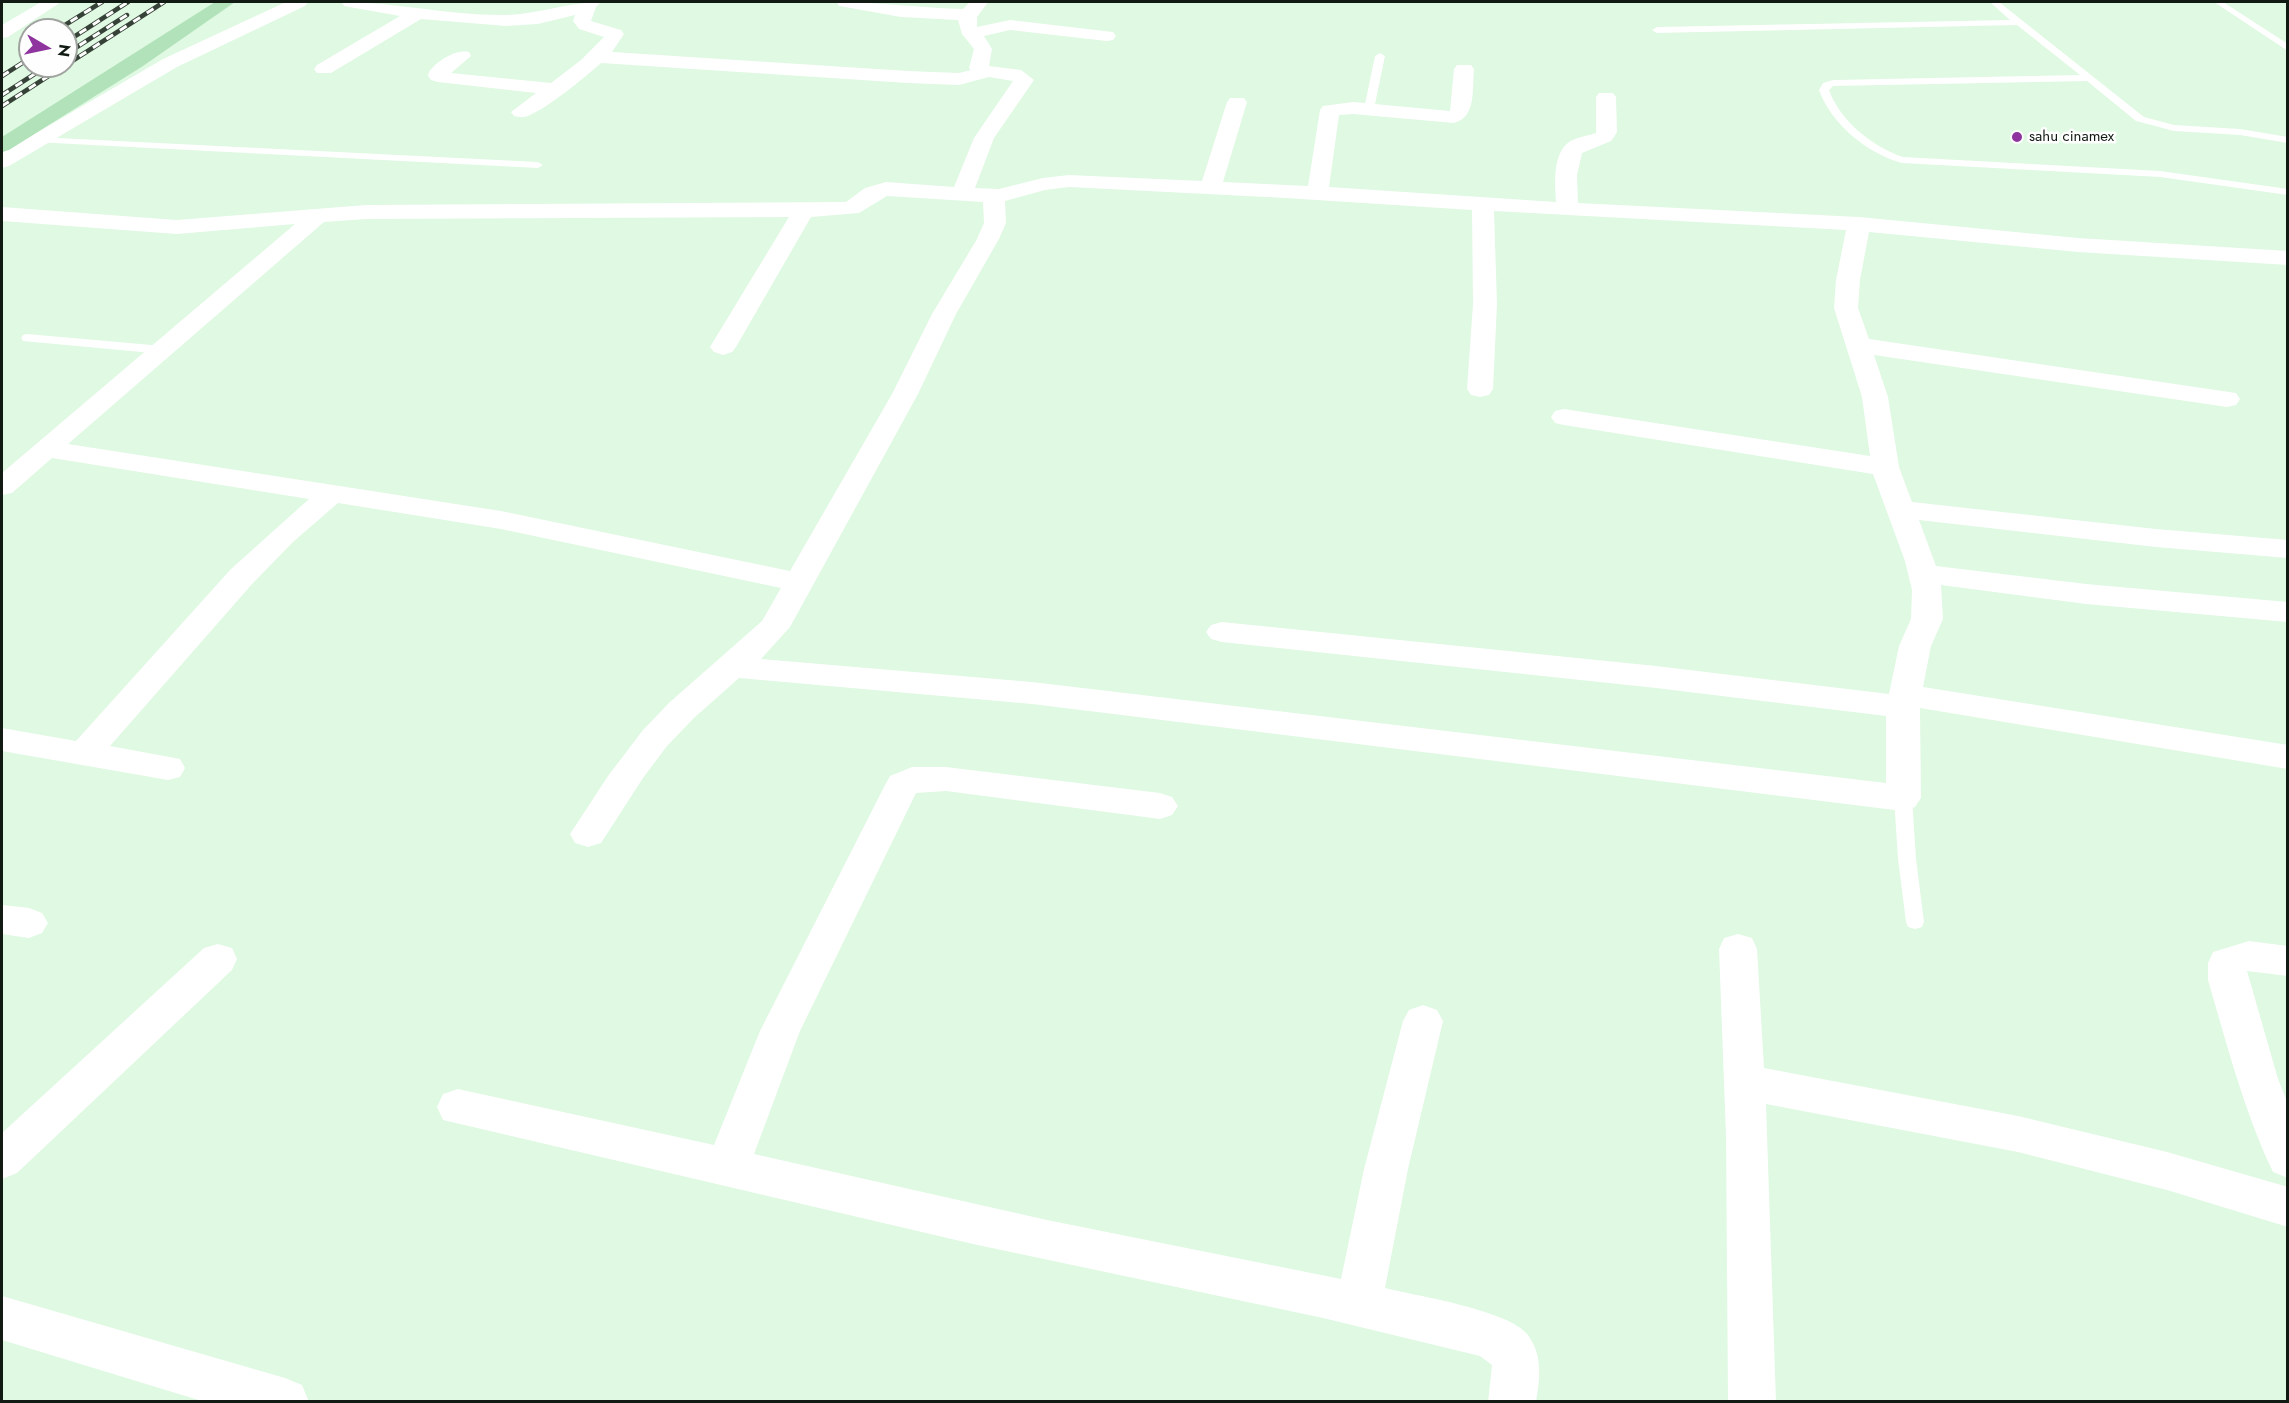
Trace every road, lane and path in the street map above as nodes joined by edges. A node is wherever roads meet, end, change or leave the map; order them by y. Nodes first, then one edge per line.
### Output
1 (52, 2) edge
2 (226, 2) edge
3 (298, 2) edge
4 (350, 2) edge
5 (845, 2) edge
6 (1994, 2) edge
7 (2218, 2) edge
8 (591, 3) edge
9 (419, 13) junction
10 (973, 17) edge
11 (2020, 22) junction
12 (1657, 30) dead end
13 (2, 33) edge
14 (1107, 36) dead end
15 (2288, 48) edge
16 (462, 56) dead end
17 (1380, 56) dead end
18 (596, 57) junction
19 (324, 69) dead end
20 (1464, 69) dead end
21 (987, 72) junction
22 (2088, 78) junction
23 (555, 89) junction
24 (1606, 97) dead end
25 (1237, 102) dead end
26 (1370, 110) junction
27 (521, 112) dead end
28 (38, 140) junction
29 (2288, 140) edge
30 (2, 146) edge
31 (2, 162) edge
32 (538, 165) dead end
33 (1211, 187) junction
34 (2288, 192) edge
35 (1318, 193) junction
36 (962, 194) junction
37 (993, 196) junction
38 (1483, 204) junction
39 (1567, 209) junction
40 (804, 210) junction
41 (2, 214) edge
42 (319, 215) junction
43 (1859, 224) junction
44 (2288, 258) edge
45 (27, 338) dead end
46 (1857, 345) junction
47 (723, 347) dead end
48 (163, 350) junction
49 (1480, 389) dead end
50 (2227, 399) dead end
51 (1564, 417) dead end
52 (46, 449) junction
53 (1885, 467) junction
54 (2, 487) edge
55 (333, 493) junction
56 (1900, 509) junction
57 (2288, 549) edge
58 (1923, 574) junction
59 (799, 582) junction
60 (2288, 612) edge
61 (1222, 632) dead end
62 (734, 667) junction
63 (1904, 701) junction
64 (2, 740) edge
65 (84, 754) junction
66 (2288, 757) edge
67 (168, 768) dead end
68 (1903, 798) junction
69 (1160, 806) dead end
70 (588, 834) dead end
71 (1915, 922) dead end
72 (1738, 949) dead end
73 (218, 959) dead end
74 (2288, 962) edge
75 (1423, 1021) dead end
76 (1745, 1082) junction
77 (458, 1107) dead end
78 (5, 1153) edge
79 (2288, 1159) edge
80 (727, 1167) junction
81 (2288, 1207) edge
82 (1359, 1303) junction
83 (2, 1318) edge
84 (285, 1401) edge
85 (1512, 1401) edge
86 (1752, 1401) edge

1 - 13 street
2 - 30 main road
3 - 28 street
4 - 9 street
5 - 10 street
6 - 11 lane
7 - 15 lane
8 - 9 street
8 - 18 street
9 - 19 street
10 - 14 street
10 - 21 street
11 - 12 lane
11 - 22 lane
16 - 23 street
17 - 26 lane
18 - 21 street
18 - 23 street
20 - 26 street
21 - 36 street
22 - 29 lane
22 - 34 lane
23 - 27 street
24 - 39 street
25 - 33 street
26 - 35 street
28 - 31 street
28 - 32 lane
33 - 35 street
33 - 37 street
35 - 38 street
36 - 37 street
36 - 40 street
37 - 59 street
38 - 39 street
38 - 49 street
39 - 43 street
40 - 42 street
40 - 47 street
41 - 42 street
42 - 48 street
43 - 44 street
43 - 46 street
45 - 48 lane
46 - 50 street
46 - 53 street
48 - 52 street
51 - 53 street
52 - 54 street
52 - 55 street
53 - 56 street
55 - 59 street
55 - 65 street
56 - 57 street
56 - 58 street
58 - 60 street
58 - 63 street
59 - 62 street
61 - 63 street
62 - 68 street
62 - 70 street
63 - 66 street
63 - 68 street
64 - 65 street
65 - 67 street
68 - 71 lane
69 - 80 street
72 - 76 street
73 - 78 street
74 - 79 street
75 - 82 street
76 - 81 street
76 - 86 street
77 - 80 street
80 - 82 street
82 - 85 street
83 - 84 street

